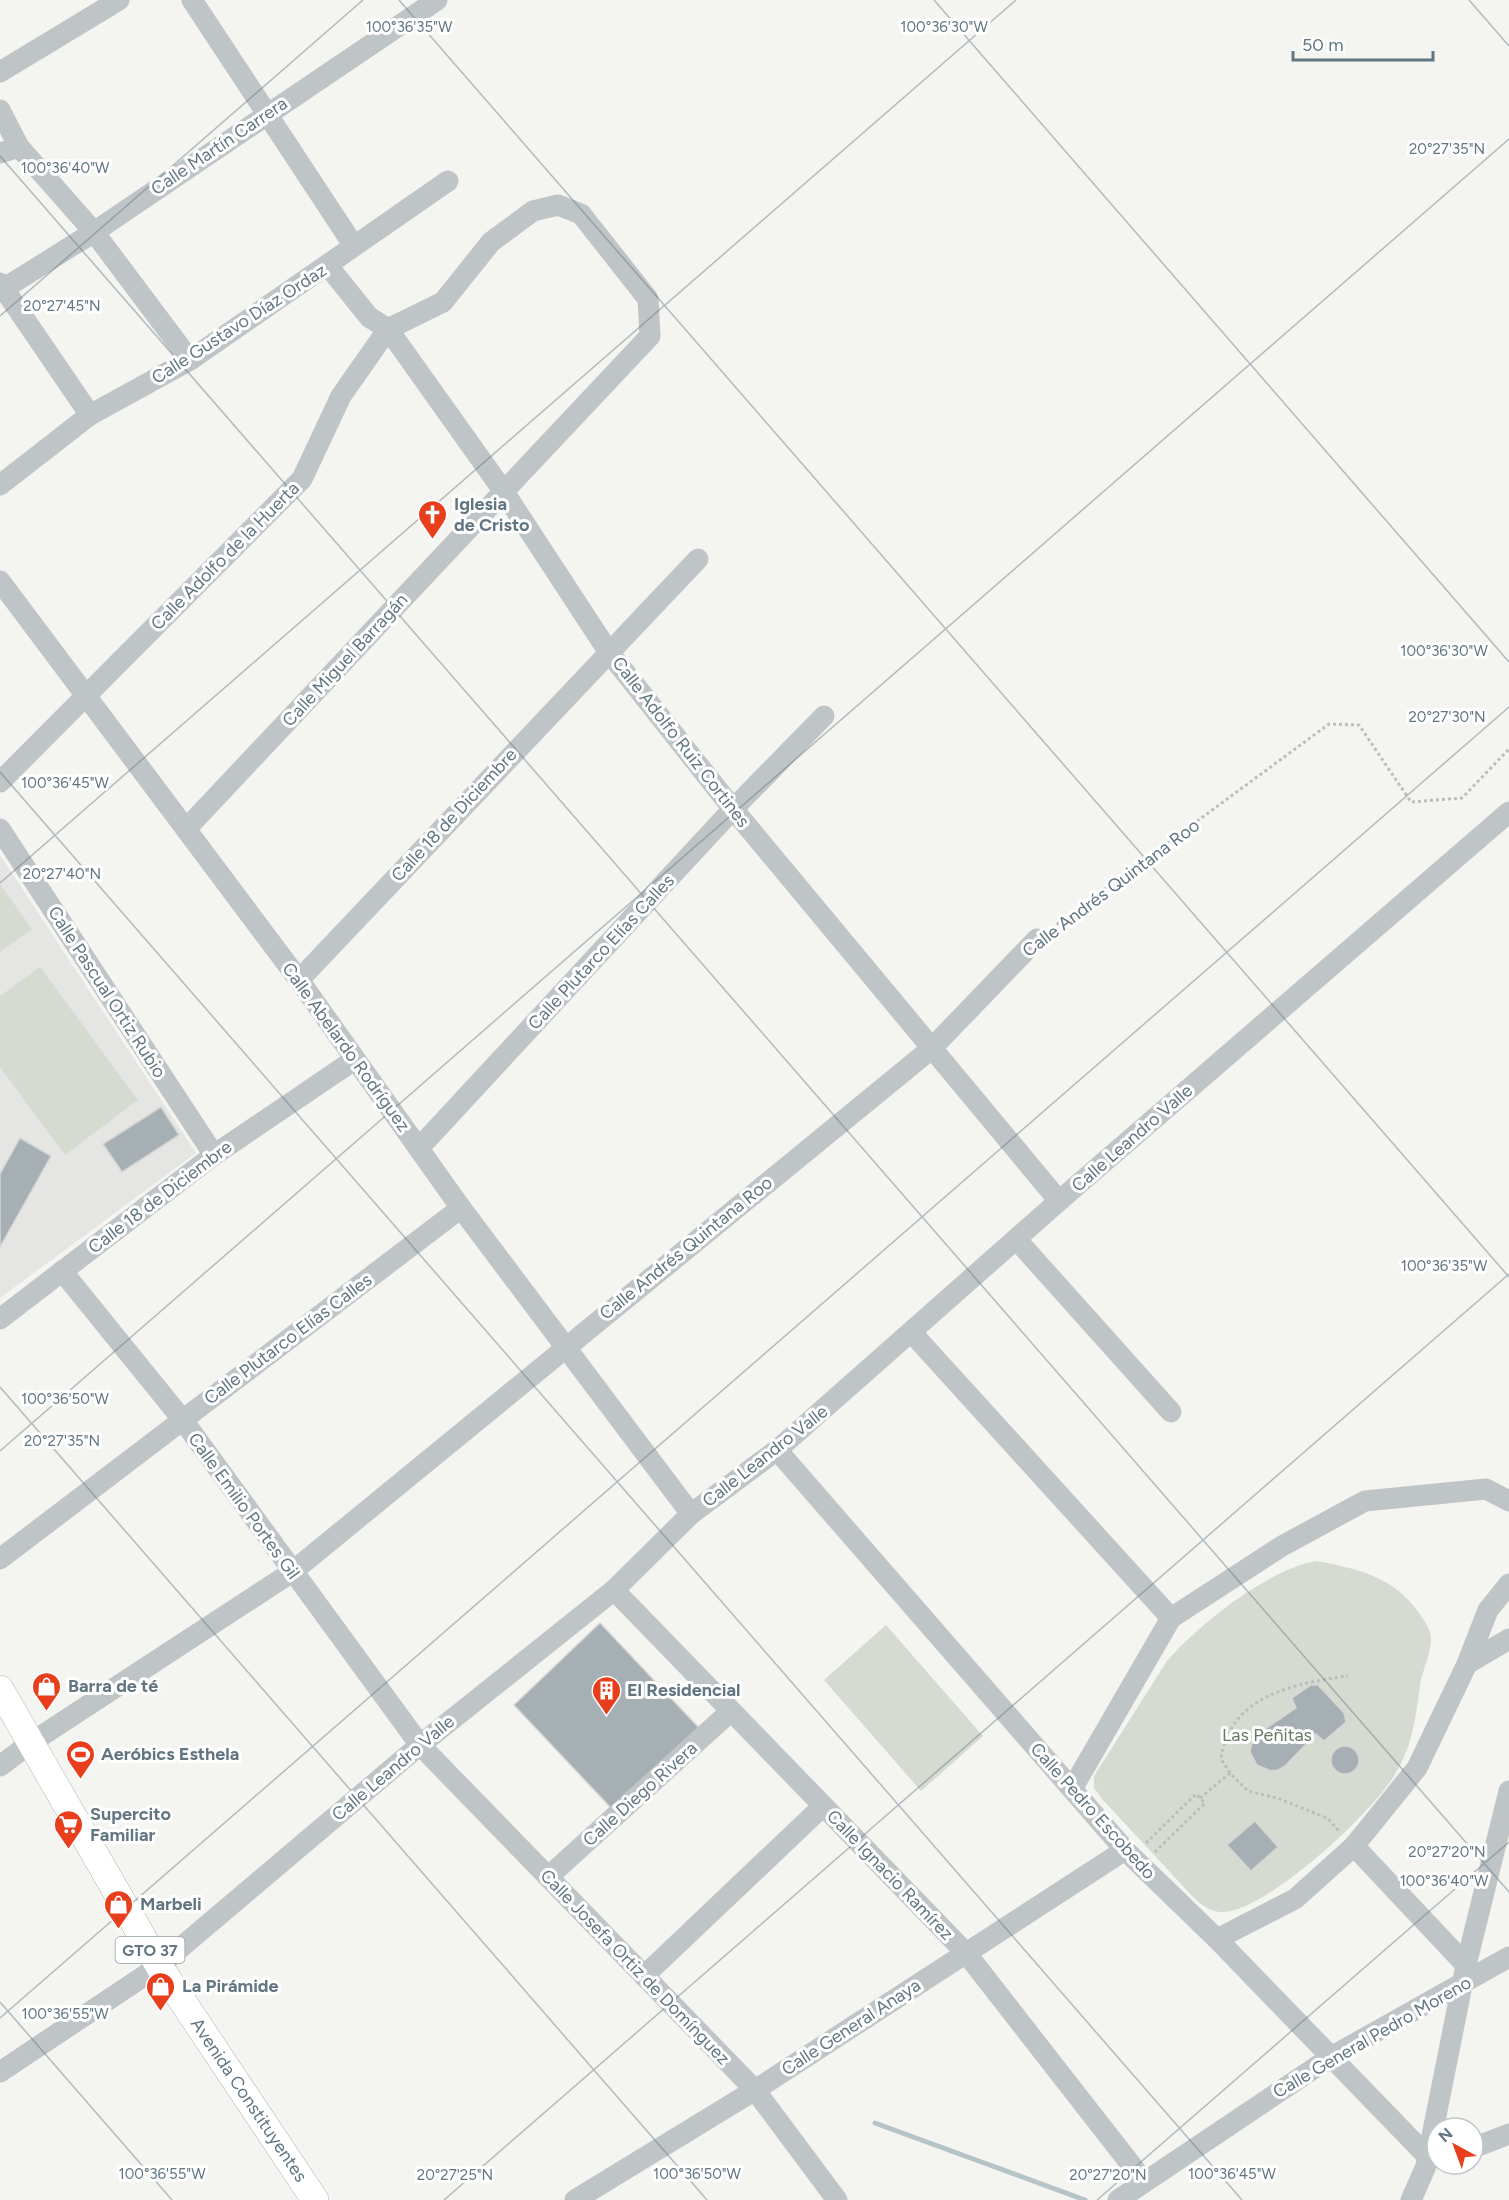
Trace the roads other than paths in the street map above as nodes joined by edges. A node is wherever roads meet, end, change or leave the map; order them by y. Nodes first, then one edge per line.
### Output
1 (120, 0) edge
2 (192, 0) edge
3 (437, 0) edge
4 (0, 72) edge
5 (0, 110) edge
6 (267, 113) junction
7 (10, 150) edge
8 (448, 181) dead end
9 (558, 205) joint
10 (94, 232) junction
11 (354, 246) junction
12 (328, 266) junction
13 (1, 288) edge
14 (388, 329) junction
15 (190, 360) junction
16 (90, 415) junction
17 (0, 485) edge
18 (504, 492) junction
19 (698, 559) dead end
20 (0, 581) edge
21 (608, 651) junction
22 (85, 695) junction
23 (824, 716) dead end
24 (0, 782) edge
25 (733, 809) junction
26 (1509, 812) edge
27 (186, 829) junction
28 (0, 830) edge
29 (1037, 939) road end
30 (299, 980) junction
31 (931, 1049) junction
32 (354, 1060) junction
33 (419, 1148) junction
34 (214, 1155) junction
35 (1059, 1201) junction
36 (461, 1208) junction
37 (1016, 1239) junction
38 (62, 1271) junction
39 (0, 1319) edge
40 (912, 1334) junction
41 (565, 1347) junction
42 (1170, 1412) dead end
43 (182, 1419) junction
44 (777, 1450) junction
45 (1509, 1501) edge
46 (691, 1514) junction
47 (0, 1558) edge
48 (292, 1572) junction
49 (1509, 1584) edge
50 (614, 1590) junction
51 (1170, 1618) junction
52 (1509, 1639) edge
53 (1467, 1664) junction
54 (0, 1689) edge
55 (731, 1711) junction
56 (32, 1742) junction
57 (420, 1745) junction
58 (0, 1766) edge
59 (1072, 1789) junction
60 (1509, 1791) edge
61 (823, 1806) junction
62 (1354, 1846) junction
63 (1134, 1848) junction
64 (548, 1877) junction
65 (1217, 1939) junction
66 (966, 1953) junction
67 (1509, 1957) edge
68 (159, 1966) junction
69 (1465, 1974) junction
70 (644, 1976) junction
71 (1331, 2057) junction
72 (0, 2072) edge
73 (755, 2090) junction
74 (1438, 2116) edge
75 (1509, 2134) edge
76 (1485, 2143) edge
77 (1425, 2156) edge
78 (1425, 2171) edge
79 (1143, 2180) junction
80 (308, 2198) edge
81 (1120, 2199) edge
82 (575, 2200) edge
83 (837, 2200) edge
84 (1411, 2200) edge

1 - 4 street
2 - 6 street
3 - 6 street, Calle Martín Carrera
5 - 7 street
6 - 10 street, Calle Martín Carrera
6 - 11 street
7 - 10 street
8 - 11 street, Calle Gustavo Díaz Ordaz
9 - 14 street, Calle Adolfo de la Huerta
9 - 18 street, Calle Miguel Barragán
10 - 13 street, Calle Martín Carrera
10 - 15 street
11 - 12 street, Calle Gustavo Díaz Ordaz
12 - 14 street, Calle Adolfo Ruiz Cortines
12 - 15 street, Calle Gustavo Díaz Ordaz
13 - 16 street
14 - 18 street, Calle Adolfo Ruiz Cortines
14 - 22 street, Calle Adolfo de la Huerta
15 - 16 street, Calle Gustavo Díaz Ordaz
16 - 17 street, Calle Gustavo Díaz Ordaz
18 - 21 street, Calle Adolfo Ruiz Cortines
18 - 27 street, Calle Miguel Barragán
19 - 21 street, Calle 18 de Diciembre
20 - 22 street, Calle Abelardo Rodríguez
21 - 25 street, Calle Adolfo Ruiz Cortines
21 - 30 street, Calle 18 de Diciembre
22 - 24 street, Calle Adolfo de la Huerta
22 - 27 street, Calle Abelardo Rodríguez
23 - 25 street, Calle Plutarco Elías Calles
25 - 31 street, Calle Adolfo Ruiz Cortines
25 - 33 street, Calle Plutarco Elías Calles
26 - 35 street, Calle Leandro Valle
27 - 30 street, Calle Abelardo Rodríguez
28 - 34 street, Calle Pascual Ortiz Rubio
29 - 31 street, Calle Andrés Quintana Roo
30 - 32 street, Calle Abelardo Rodríguez
31 - 35 street, Calle Adolfo Ruiz Cortines
31 - 41 street, Calle Andrés Quintana Roo
32 - 33 street, Calle Abelardo Rodríguez
32 - 34 street, Calle 18 de Diciembre
33 - 36 street, Calle Abelardo Rodríguez
34 - 38 street, Calle 18 de Diciembre
35 - 37 street, Calle Leandro Valle
36 - 41 street, Calle Abelardo Rodríguez
36 - 43 street, Calle Plutarco Elías Calles
37 - 40 street, Calle Leandro Valle
37 - 42 street
38 - 39 street, Calle 18 de Diciembre
38 - 43 street, Calle Emilio Portes Gil
40 - 44 street, Calle Leandro Valle
40 - 51 street
41 - 46 street, Calle Abelardo Rodríguez
41 - 48 street, Calle Andrés Quintana Roo
43 - 47 street, Calle Plutarco Elías Calles
43 - 48 street, Calle Emilio Portes Gil
44 - 46 street, Calle Leandro Valle
44 - 59 street, Calle Pedro Escobedo
45 - 51 street
46 - 50 street, Calle Leandro Valle
48 - 56 street, Calle Andrés Quintana Roo
48 - 57 street, Calle Emilio Portes Gil
49 - 53 street
50 - 55 street, Calle Ignacio Ramírez
50 - 57 street, Calle Leandro Valle
51 - 59 street
52 - 53 street
53 - 62 street
54 - 56 main road, Avenida Constituyentes / GTO 37
55 - 61 street, Calle Ignacio Ramírez
55 - 64 street, Calle Diego Rivera
56 - 58 street, Calle Andrés Quintana Roo
56 - 68 main road, Avenida Constituyentes / GTO 37
57 - 64 street, Calle Josefa Ortiz de Domínguez
57 - 68 street, Calle Leandro Valle
59 - 63 street, Calle Pedro Escobedo
60 - 69 street
61 - 66 street, Calle Ignacio Ramírez
61 - 70 street
62 - 65 street
62 - 69 street
63 - 65 street, Calle Pedro Escobedo
63 - 66 street, Calle General Anaya
64 - 70 street, Calle Josefa Ortiz de Domínguez
65 - 71 street, Calle Pedro Escobedo
66 - 73 street, Calle General Anaya
66 - 79 street, Calle Ignacio Ramírez
67 - 69 street, Calle General Pedro Moreno
68 - 72 street, Calle Leandro Valle
68 - 80 main road, Avenida Constituyentes / GTO 37
69 - 71 street, Calle General Pedro Moreno
69 - 74 street
70 - 73 street, Calle Josefa Ortiz de Domínguez
71 - 77 street, Calle Pedro Escobedo
71 - 79 street, Calle General Pedro Moreno
73 - 82 street, Calle General Anaya
73 - 83 street, Calle Josefa Ortiz de Domínguez
75 - 76 street
78 - 84 street
79 - 81 street, Calle General Pedro Moreno

